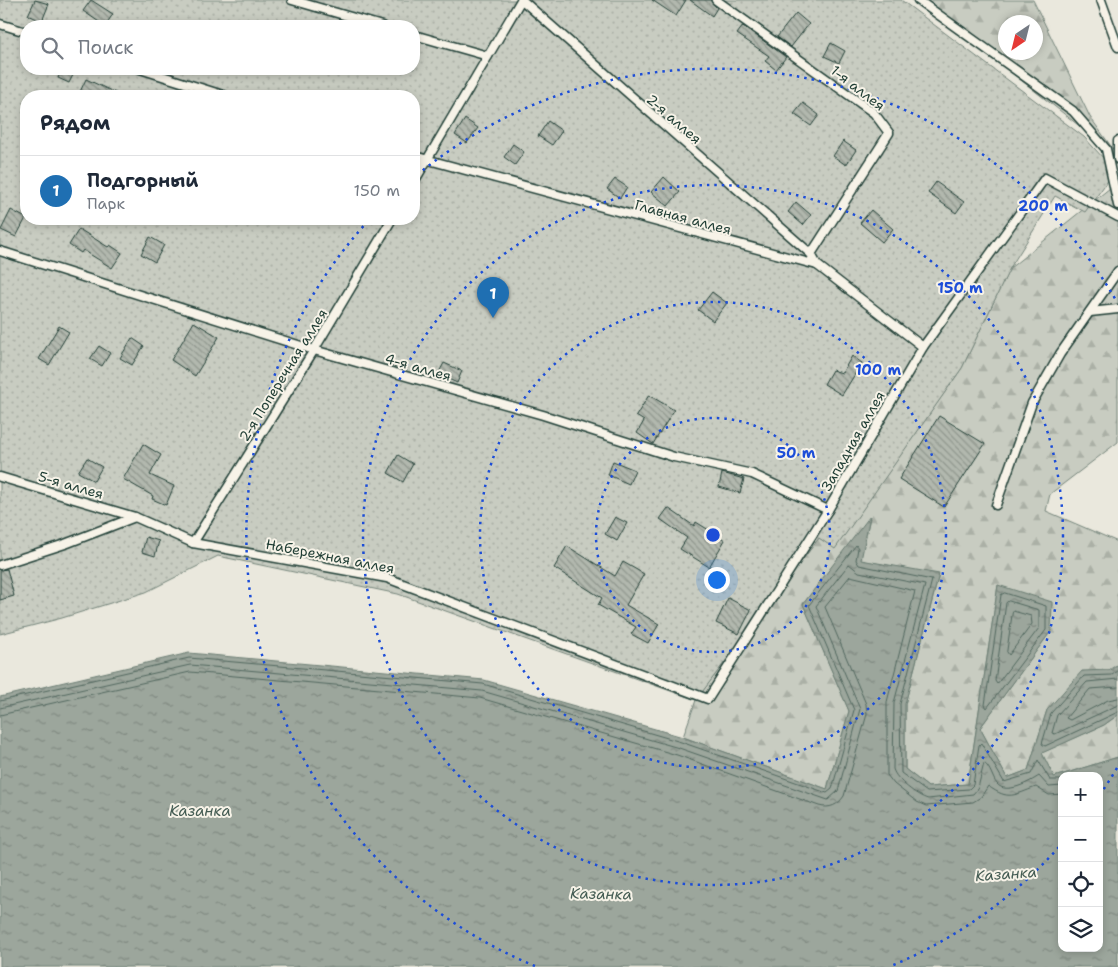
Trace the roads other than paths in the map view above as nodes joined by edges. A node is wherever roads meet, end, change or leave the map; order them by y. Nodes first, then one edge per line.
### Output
1 (292, 0) edge
2 (521, 0) edge
3 (716, 0) edge
4 (918, 0) edge
5 (1101, 0) edge
6 (361, 20) edge
7 (0, 24) edge
8 (20, 30) edge
9 (420, 37) edge
10 (1118, 47) edge
11 (488, 56) junction
12 (159, 75) edge
13 (207, 90) edge
14 (1118, 140) edge
15 (420, 158) edge
16 (1118, 159) edge
17 (426, 160) junction
18 (420, 171) edge
19 (1118, 205) edge
20 (1118, 217) edge
21 (388, 225) edge
22 (0, 251) edge
23 (811, 254) junction
24 (816, 266) junction
25 (1118, 271) edge
26 (1118, 309) edge
27 (1090, 312) junction
28 (923, 347) junction
29 (314, 350) junction
30 (0, 477) edge
31 (996, 505) dead end
32 (828, 510) junction
33 (135, 517) junction
34 (193, 543) junction
35 (0, 565) edge
36 (708, 699) joint

1 - 6 lane
2 - 11 lane
2 - 23 lane, 2-я аллея
3 - 23 lane, 1-я аллея
4 - 19 lane
5 - 10 lane
7 - 8 lane
9 - 11 lane
11 - 17 lane
12 - 13 lane
14 - 16 lane
15 - 17 lane, Главная аллея
17 - 18 lane
17 - 24 lane, Главная аллея
20 - 28 lane, Западная аллея
21 - 29 lane, 2-я Поперечная аллея
22 - 29 lane, 4-я аллея
23 - 24 lane
24 - 28 lane, Главная аллея
25 - 27 lane
26 - 27 lane
27 - 31 lane
28 - 32 lane, Западная аллея
29 - 32 lane, 4-я аллея
29 - 34 lane, 2-я Поперечная аллея
30 - 33 lane, 5-я аллея
32 - 36 lane, Западная аллея
33 - 34 lane, Набережная аллея
33 - 35 lane
34 - 36 lane, Набережная аллея

